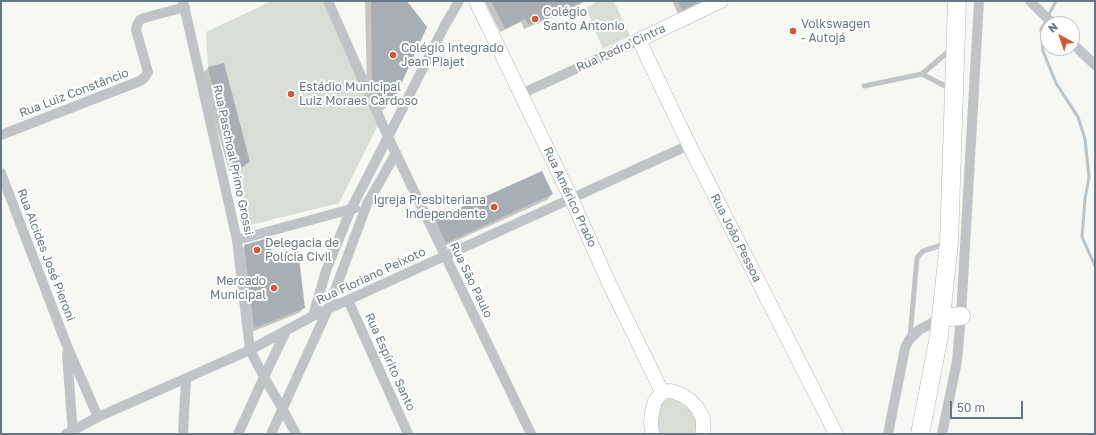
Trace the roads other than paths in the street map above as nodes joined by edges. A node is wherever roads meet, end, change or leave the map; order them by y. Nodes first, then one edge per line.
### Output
1 (328, 1) edge
2 (459, 1) edge
3 (476, 1) edge
4 (721, 1) edge
5 (957, 1) edge
6 (979, 1) edge
7 (1030, 1) edge
8 (184, 4) edge
9 (1045, 16) edge
10 (639, 40) junction
11 (955, 46) junction
12 (1080, 51) edge
13 (1095, 65) edge
14 (922, 74) junction
15 (864, 86) dead end
16 (953, 90) junction
17 (521, 94) junction
18 (1, 135) edge
19 (388, 137) junction
20 (689, 145) junction
21 (396, 153) junction
22 (1, 172) edge
23 (571, 198) junction
24 (367, 204) junction
25 (351, 209) junction
26 (237, 240) junction
27 (949, 244) junction
28 (445, 256) junction
29 (348, 300) junction
30 (328, 309) junction
31 (313, 316) junction
32 (961, 316) junction
33 (941, 318) junction
34 (286, 331) junction
35 (909, 340) junction
36 (67, 346) junction
37 (250, 350) junction
38 (264, 377) junction
39 (186, 379) junction
40 (662, 392) junction
41 (282, 408) junction
42 (98, 417) junction
43 (71, 433) edge
44 (183, 434) edge
45 (238, 434) edge
46 (271, 434) edge
47 (296, 434) edge
48 (408, 434) edge
49 (531, 434) edge
50 (652, 434) edge
51 (702, 434) edge
52 (836, 434) edge
53 (888, 434) edge
54 (920, 434) edge
55 (942, 434) edge

1 - 19 street, Rua São Paulo
2 - 19 street
3 - 17 street, Rua Américo Prado
4 - 10 street, Rua Pedro Cintra
5 - 11 highway
6 - 32 street
7 - 9 street
8 - 18 street, Rua Luiz Constâncio
8 - 26 street, Rua Paschoal Primo Grossi
10 - 17 street, Rua Pedro Cintra
10 - 20 street, Rua João Pessoa
11 - 14 lane
11 - 16 highway
12 - 13 street
14 - 15 lane
14 - 16 lane
16 - 27 highway
17 - 23 street, Rua Américo Prado
19 - 21 street, Rua São Paulo
19 - 25 street
20 - 23 street, Rua Floriano Peixoto
20 - 52 street, Rua João Pessoa
21 - 24 street
21 - 28 street, Rua São Paulo
22 - 36 street, Rua Alcides José Pieroni
23 - 28 street, Rua Floriano Peixoto
23 - 40 street, Rua Américo Prado
24 - 25 street
24 - 30 street
25 - 26 street
25 - 31 street
26 - 37 street, Rua Paschoal Primo Grossi
27 - 33 highway
27 - 35 lane
28 - 29 street, Rua Floriano Peixoto
28 - 49 street, Rua São Paulo
29 - 30 street, Rua Floriano Peixoto
29 - 48 street, Rua Espírito Santo
30 - 31 street, Rua Floriano Peixoto
30 - 41 street
31 - 34 street, Rua Floriano Peixoto
32 - 33 highway
32 - 55 street
33 - 35 street
33 - 54 highway
34 - 37 street, Rua Floriano Peixoto
34 - 38 street
35 - 53 street
36 - 42 street, Rua Alcides José Pieroni
36 - 43 street, Rua Alcides José Pieroni
37 - 38 street
37 - 39 street, Rua Floriano Peixoto
38 - 41 street
38 - 45 street
39 - 42 street, Rua Floriano Peixoto
39 - 44 street
40 - 50 street
40 - 51 street
41 - 46 street
41 - 47 street
42 - 43 street, Rua Floriano Peixoto

